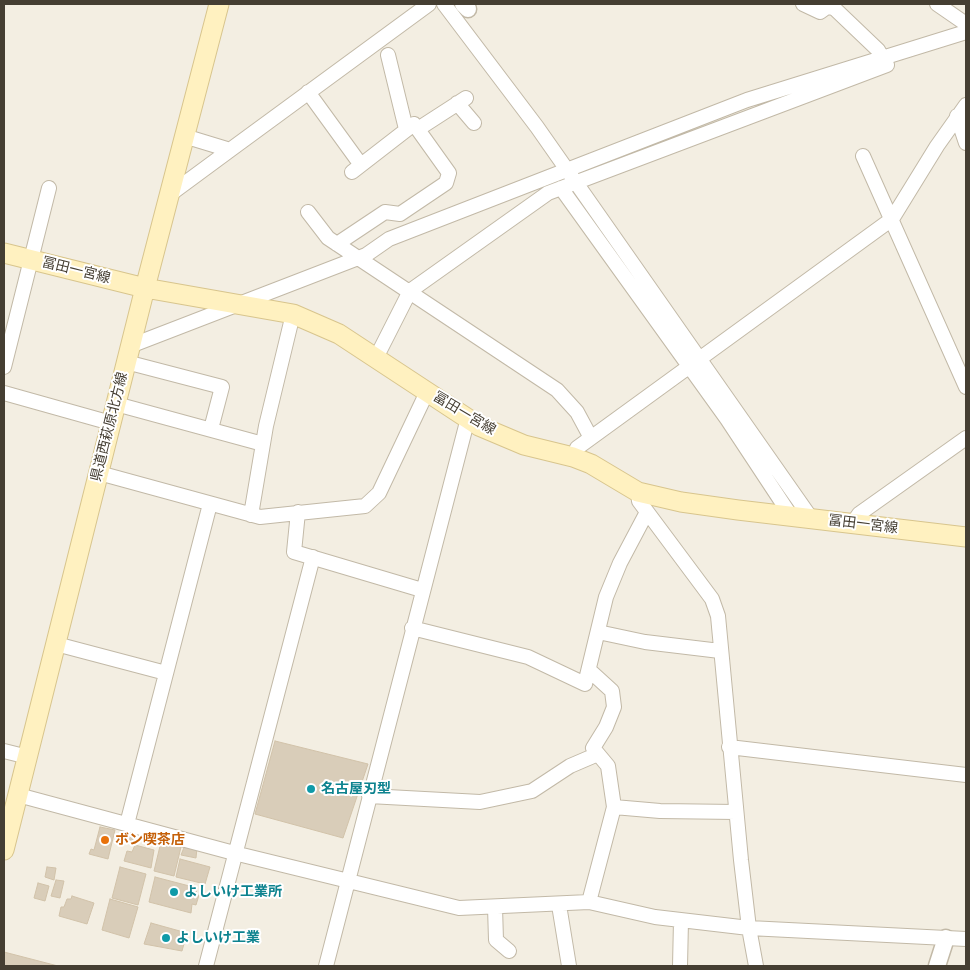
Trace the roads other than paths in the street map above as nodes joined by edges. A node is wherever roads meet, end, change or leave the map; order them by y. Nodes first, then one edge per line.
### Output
1 (219, 4) edge
2 (429, 4) edge
3 (444, 4) edge
4 (803, 4) edge
5 (937, 4) edge
6 (966, 24) edge
7 (966, 32) edge
8 (966, 37) edge
9 (388, 55) dead end
10 (882, 57) junction
11 (308, 92) junction
12 (962, 110) edge
13 (474, 123) dead end
14 (412, 129) junction
15 (184, 136) junction
16 (966, 143) edge
17 (230, 150) junction
18 (863, 156) dead end
19 (566, 169) junction
20 (576, 182) junction
21 (49, 188) dead end
22 (562, 188) junction
23 (169, 195) junction
24 (308, 212) dead end
25 (892, 219) junction
26 (337, 244) junction
27 (4, 253) edge
28 (357, 258) junction
29 (30, 260) junction
30 (144, 288) junction
31 (410, 291) junction
32 (238, 303) junction
33 (292, 314) junction
34 (128, 354) junction
35 (376, 358) junction
36 (693, 363) junction
37 (4, 367) edge
38 (966, 387) edge
39 (427, 392) junction
40 (4, 393) edge
41 (116, 404) junction
42 (468, 418) junction
43 (111, 423) junction
44 (211, 430) junction
45 (591, 438) junction
46 (966, 438) edge
47 (263, 444) junction
48 (573, 457) junction
49 (98, 473) junction
50 (638, 492) junction
51 (210, 504) junction
52 (298, 512) junction
53 (647, 512) junction
54 (251, 515) junction
55 (791, 516) junction
56 (811, 518) junction
57 (852, 524) junction
58 (966, 537) edge
59 (313, 557) junction
60 (422, 590) junction
61 (412, 628) junction
62 (598, 632) junction
63 (56, 644) junction
64 (720, 650) junction
65 (589, 670) junction
66 (166, 673) junction
67 (729, 747) junction
68 (4, 751) edge
69 (598, 754) junction
70 (28, 757) junction
71 (966, 775) edge
72 (18, 795) junction
73 (369, 796) junction
74 (614, 807) junction
75 (736, 812) junction
76 (128, 824) junction
77 (4, 850) edge
78 (234, 853) junction
79 (348, 880) junction
80 (589, 902) junction
81 (559, 905) junction
82 (495, 907) junction
83 (681, 921) junction
84 (749, 928) junction
85 (946, 938) junction
86 (966, 939) edge
87 (509, 951) dead end
88 (206, 966) edge
89 (326, 966) edge
90 (569, 966) edge
91 (680, 966) edge
92 (756, 966) edge
93 (937, 966) edge

1 - 15 main road, 県道西萩原北方線
2 - 11 street
3 - 19 street
4 - 10 street
5 - 6 street
7 - 10 street
8 - 20 street
9 - 14 street
10 - 19 street
11 - 14 street
11 - 17 street
12 - 16 street
12 - 25 street
13 - 14 street
14 - 26 street
15 - 17 street
15 - 23 main road, 県道西萩原北方線
17 - 23 street
18 - 25 street
19 - 20 street
19 - 28 street
20 - 22 street
20 - 36 street
21 - 29 street
22 - 31 street
22 - 36 street
23 - 30 main road, 県道西萩原北方線
24 - 26 street
25 - 36 street
25 - 38 street
26 - 28 street
27 - 29 main road, 冨田一宮線
28 - 31 street
28 - 32 street
29 - 30 main road, 冨田一宮線
29 - 37 street
30 - 32 main road, 冨田一宮線
30 - 34 main road, 県道西萩原北方線
31 - 35 street
31 - 45 street
32 - 33 main road, 冨田一宮線
32 - 34 street
33 - 35 main road, 冨田一宮線
33 - 47 street
34 - 41 main road, 県道西萩原北方線
34 - 44 street
35 - 39 main road, 冨田一宮線
36 - 45 street
36 - 55 street
36 - 56 street
39 - 42 main road, 冨田一宮線
39 - 52 street
40 - 43 street
41 - 43 main road, 県道西萩原北方線
41 - 44 street
42 - 48 main road, 冨田一宮線
42 - 60 street
43 - 49 main road, 県道西萩原北方線
44 - 47 street
45 - 48 street
46 - 57 street
47 - 54 street
48 - 50 main road, 冨田一宮線
49 - 51 street
49 - 63 main road, 県道西萩原北方線
50 - 53 street
50 - 55 main road, 冨田一宮線
51 - 54 street
51 - 66 street
52 - 54 street
52 - 59 street
53 - 62 street
53 - 64 street
55 - 56 main road, 冨田一宮線
56 - 57 main road, 冨田一宮線
57 - 58 main road, 冨田一宮線
59 - 60 street
59 - 78 street
60 - 61 street
61 - 65 street
61 - 73 street
62 - 64 street
62 - 65 street
63 - 66 street
63 - 70 main road, 県道西萩原北方線
64 - 67 street
65 - 69 street
66 - 76 street
67 - 71 street
67 - 75 street
68 - 70 street
69 - 73 street
69 - 74 street
70 - 72 main road, 県道西萩原北方線
72 - 76 street
72 - 77 main road, 県道西萩原北方線
73 - 79 street
74 - 75 street
74 - 80 street
75 - 84 street
76 - 78 street
78 - 79 street
78 - 88 street
79 - 82 street
79 - 89 street
80 - 81 street
80 - 83 street
81 - 82 street
81 - 90 street
82 - 87 street
83 - 84 street
83 - 91 street
84 - 85 street
84 - 92 street
85 - 86 street
85 - 93 street

